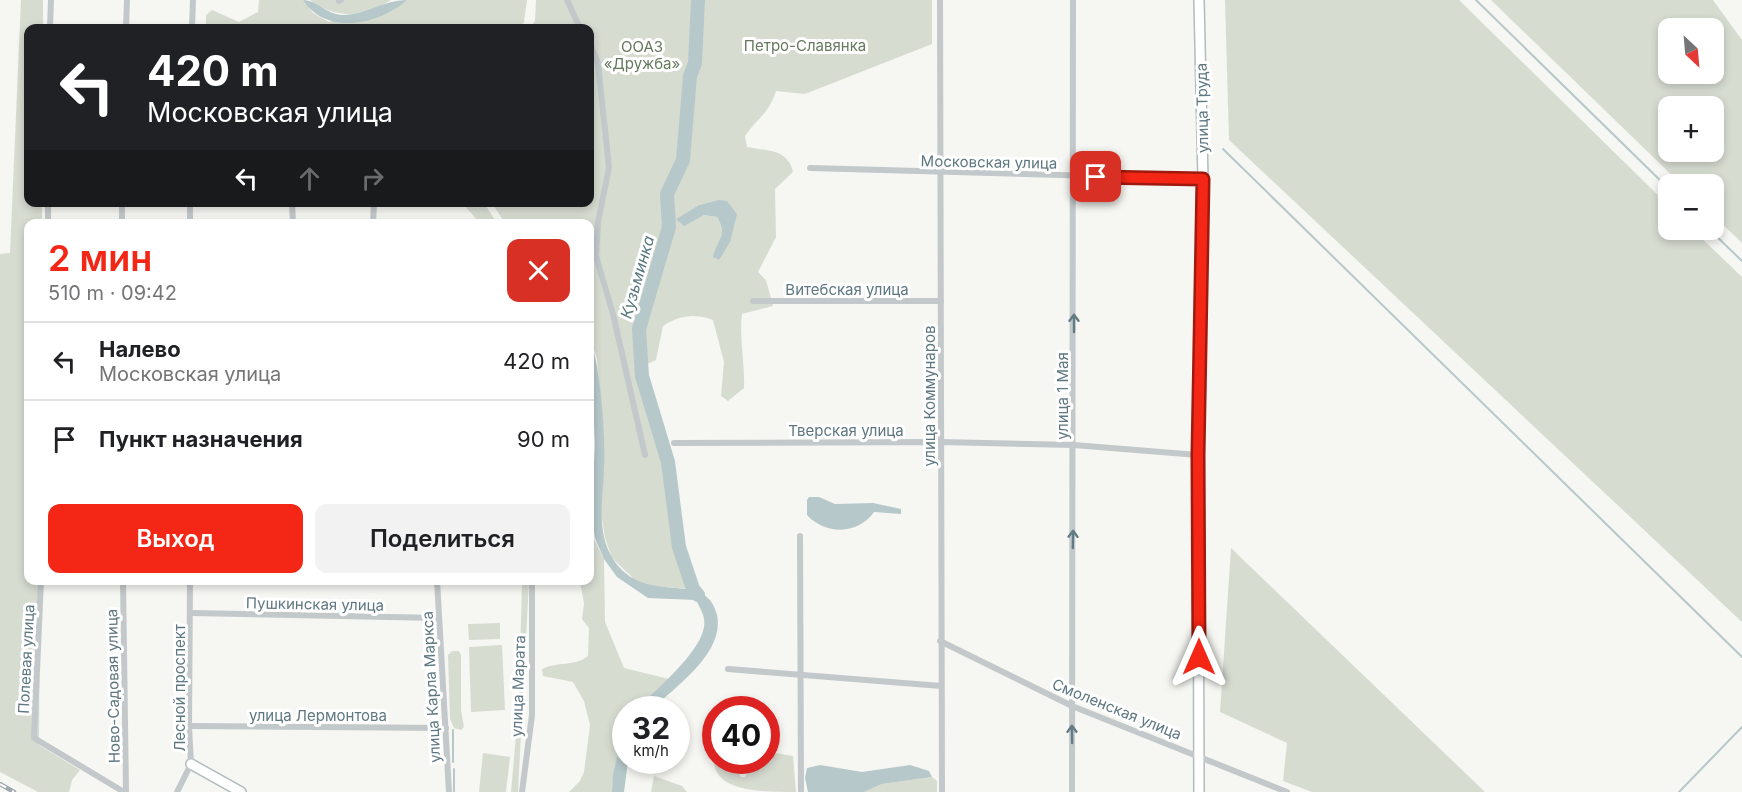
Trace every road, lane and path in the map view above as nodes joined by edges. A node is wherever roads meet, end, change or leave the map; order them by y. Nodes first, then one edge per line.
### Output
1 (51, 0) edge
2 (127, 0) edge
3 (193, 0) edge
4 (567, 0) edge
5 (940, 0) edge
6 (1073, 0) edge
7 (1199, 0) edge
8 (50, 24) edge
9 (126, 24) edge
10 (192, 24) edge
11 (578, 24) edge
12 (594, 54) edge
13 (810, 168) dead end
14 (940, 174) junction
15 (1074, 176) junction
16 (1203, 179) junction
17 (940, 301) junction
18 (753, 302) dead end
19 (674, 442) dead end
20 (941, 442) junction
21 (1074, 445) junction
22 (645, 455) dead end
23 (1198, 455) junction
24 (800, 536) dead end
25 (41, 585) edge
26 (123, 585) edge
27 (190, 585) edge
28 (437, 585) edge
29 (532, 585) edge
30 (191, 613) junction
31 (439, 618) junction
32 (940, 642) junction
33 (728, 669) dead end
34 (799, 674) junction
35 (941, 686) junction
36 (1072, 706) junction
37 (189, 726) junction
38 (446, 728) junction
39 (1200, 756) junction
40 (191, 764) junction
41 (125, 792) edge
42 (177, 792) edge
43 (241, 792) edge
44 (449, 792) edge
45 (522, 792) edge
46 (801, 792) edge
47 (942, 792) edge
48 (1072, 792) edge
49 (1199, 792) edge
50 (1287, 792) edge

1 - 8 street
2 - 9 street
3 - 10 street
4 - 11 street
5 - 14 street, улица Коммунаров
6 - 15 street, улица 1 Мая
7 - 16 street, улица Труда
12 - 22 street
13 - 14 street, Московская улица
14 - 15 street, Московская улица
14 - 17 street, улица Коммунаров
15 - 16 street, Московская улица
21 -> 15 street, улица 1 Мая
16 - 23 street, улица Труда
17 - 18 street, Витебская улица
17 - 20 street, улица Коммунаров
19 - 20 street, Тверская улица
20 - 21 street, Тверская улица
20 - 32 street, улица Коммунаров
21 - 23 street, Тверская улица
36 -> 21 street, улица 1 Мая
23 - 39 street, улица Труда
24 - 34 street
25 - 41 street, Полевая улица
26 - 41 street, Ново-Садовая улица
27 - 30 street, Лесной проспект
28 - 31 street, улица Карла Маркса
29 - 45 street, улица Марата
30 - 31 street, Пушкинская улица
30 - 37 street, Лесной проспект
31 - 38 street, улица Карла Маркса
32 - 35 street, улица Коммунаров
32 - 36 street, Смоленская улица
33 - 34 street
34 - 35 street
34 - 46 street
35 - 47 street, улица Коммунаров
36 - 39 street, Смоленская улица
48 -> 36 street, улица 1 Мая
37 - 38 street, улица Лермонтова
37 - 40 street, Лесной проспект
38 - 44 street, улица Карла Маркса
39 - 49 street, улица Труда
39 - 50 street, Смоленская улица
40 - 42 street, Лесной проспект
40 - 43 street

